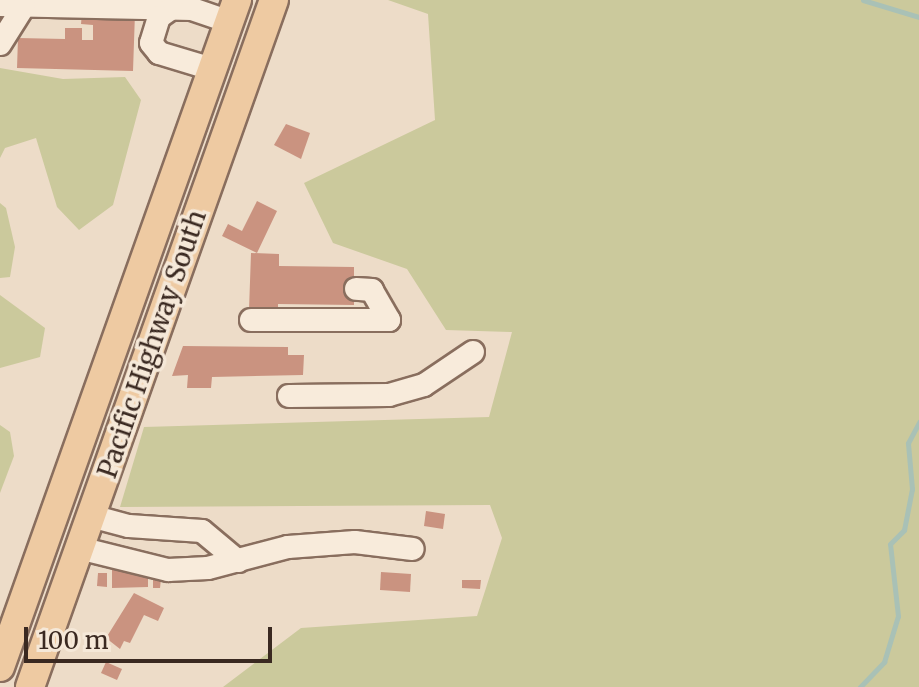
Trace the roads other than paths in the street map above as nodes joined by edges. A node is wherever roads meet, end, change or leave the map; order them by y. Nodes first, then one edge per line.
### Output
1 (255, 0) edge
2 (274, 0) edge
3 (0, 5) edge
4 (24, 6) junction
5 (172, 8) junction
6 (233, 11) edge
7 (0, 44) edge
8 (212, 69) junction
9 (242, 89) junction
10 (356, 289) dead end
11 (251, 320) dead end
12 (473, 352) dead end
13 (289, 396) dead end
14 (91, 516) junction
15 (79, 548) junction
16 (413, 549) dead end
17 (238, 561) junction
18 (0, 667) edge
19 (30, 687) edge

1 - 9 main road
2 - 9 main road, Pacific Highway South
3 - 4 lane
4 - 5 lane
4 - 7 lane
5 - 6 lane
5 - 8 lane
6 - 8 main road, Pacific Highway South
8 - 18 main road, Pacific Highway South
9 - 14 main road, Pacific Highway South
10 - 11 lane
12 - 13 lane
14 - 15 main road, Pacific Highway South
14 - 17 lane
15 - 17 lane
15 - 19 main road, Pacific Highway South
16 - 17 lane

